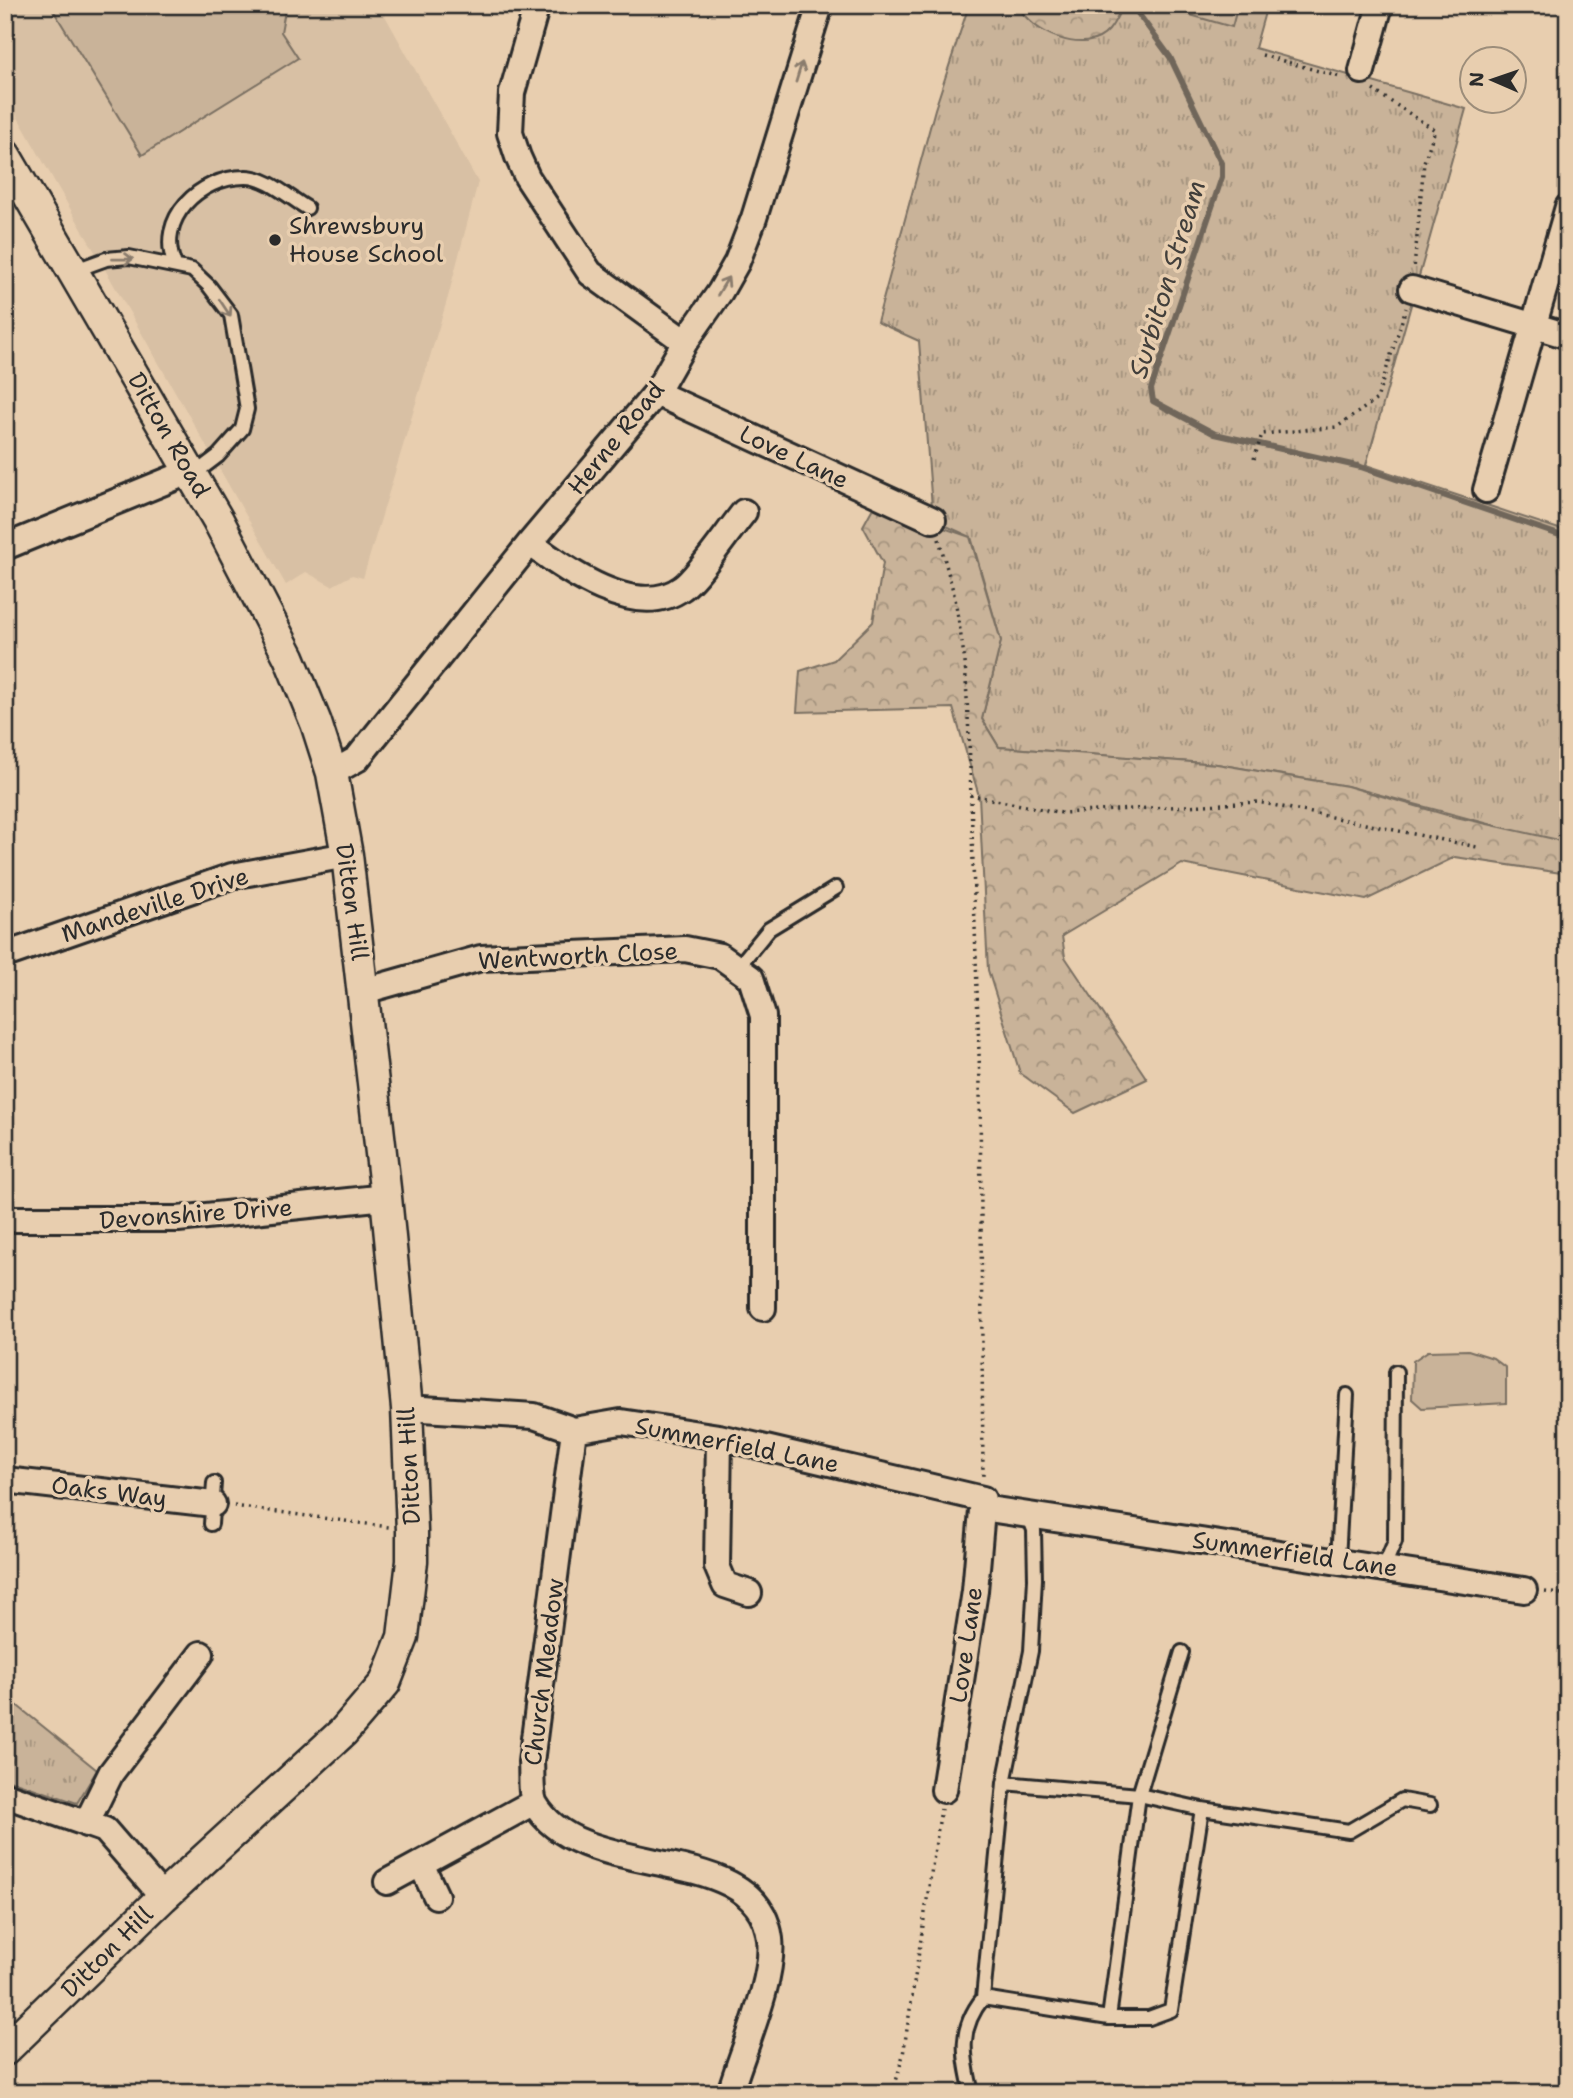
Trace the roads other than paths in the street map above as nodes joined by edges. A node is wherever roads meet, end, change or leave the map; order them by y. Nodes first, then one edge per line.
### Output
1 (537, 5) edge
2 (820, 5) edge
3 (1380, 5) edge
4 (1360, 80) road end
5 (5, 155) edge
6 (1568, 207) edge
7 (307, 208) dead end
8 (175, 265) junction
9 (74, 271) junction
10 (1412, 289) road end
11 (1534, 325) junction
12 (1568, 336) edge
13 (685, 342) junction
14 (656, 393) junction
15 (192, 473) junction
16 (1486, 490) dead end
17 (744, 512) dead end
18 (933, 520) road end
19 (530, 543) junction
20 (5, 547) edge
21 (316, 723) joint
22 (332, 773) junction
23 (347, 855) junction
24 (836, 888) dead end
25 (5, 955) edge
26 (737, 968) junction
27 (364, 991) junction
28 (386, 1197) junction
29 (5, 1219) edge
30 (763, 1308) dead end
31 (1396, 1372) dead end
32 (1347, 1395) dead end
33 (407, 1408) junction
34 (574, 1430) junction
35 (719, 1437) junction
36 (5, 1480) edge
37 (213, 1503) road end
38 (983, 1504) junction
39 (1029, 1517) junction
40 (1338, 1560) junction
41 (1384, 1567) junction
42 (1524, 1590) dead end
43 (749, 1593) dead end
44 (1182, 1652) dead end
45 (201, 1654) dead end
46 (1004, 1783) junction
47 (944, 1790) road end
48 (5, 1796) edge
49 (1139, 1796) junction
50 (534, 1802) junction
51 (1430, 1805) dead end
52 (1202, 1809) junction
53 (86, 1824) junction
54 (421, 1864) junction
55 (387, 1882) dead end
56 (436, 1896) dead end
57 (163, 1897) junction
58 (983, 1998) junction
59 (1110, 2018) junction
60 (5, 2050) edge
61 (730, 2093) edge
62 (972, 2093) edge

1 - 13 street
13 -> 2 street, Herne Road
3 - 4 street
5 - 9 street, Ditton Road
6 - 11 street
7 - 8 lane
9 -> 8 lane
8 -> 15 lane
9 - 15 street, Ditton Road
10 - 11 street
11 - 12 street
11 - 16 street
13 - 14 street, Herne Road
14 - 18 street, Love Lane
14 - 19 street, Herne Road
15 - 20 street
15 - 21 street, Ditton Road
17 - 19 street
19 - 22 street, Herne Road
21 - 22 street, Ditton Hill
22 - 23 street, Ditton Hill
23 - 25 street, Mandeville Drive
23 - 27 street, Ditton Hill
24 - 26 lane
26 - 27 street, Wentworth Close
26 - 30 street, Wentworth Close
27 - 28 street, Ditton Hill
28 - 29 street, Devonshire Drive
28 - 33 street, Ditton Hill
31 - 41 lane
32 - 40 lane
33 - 34 street, Summerfield Lane
33 - 57 street, Ditton Hill
34 - 35 street, Summerfield Lane
34 - 50 street, Church Meadow
35 - 38 street, Summerfield Lane
35 - 43 street
36 - 37 street, Oaks Way
38 - 39 street, Summerfield Lane
38 - 47 street, Love Lane
39 - 40 street, Summerfield Lane
39 - 46 lane
40 - 41 street, Summerfield Lane
41 - 42 street, Summerfield Lane
44 - 49 lane
45 - 53 street
46 - 49 lane
46 - 58 lane
48 - 53 street
49 - 52 lane
49 - 59 lane
50 - 54 street
50 - 61 street, Church Meadow
51 - 52 lane
52 - 59 lane
53 - 57 street
54 - 55 street
54 - 56 street
57 - 60 street, Ditton Hill
58 - 59 lane
58 - 62 lane

